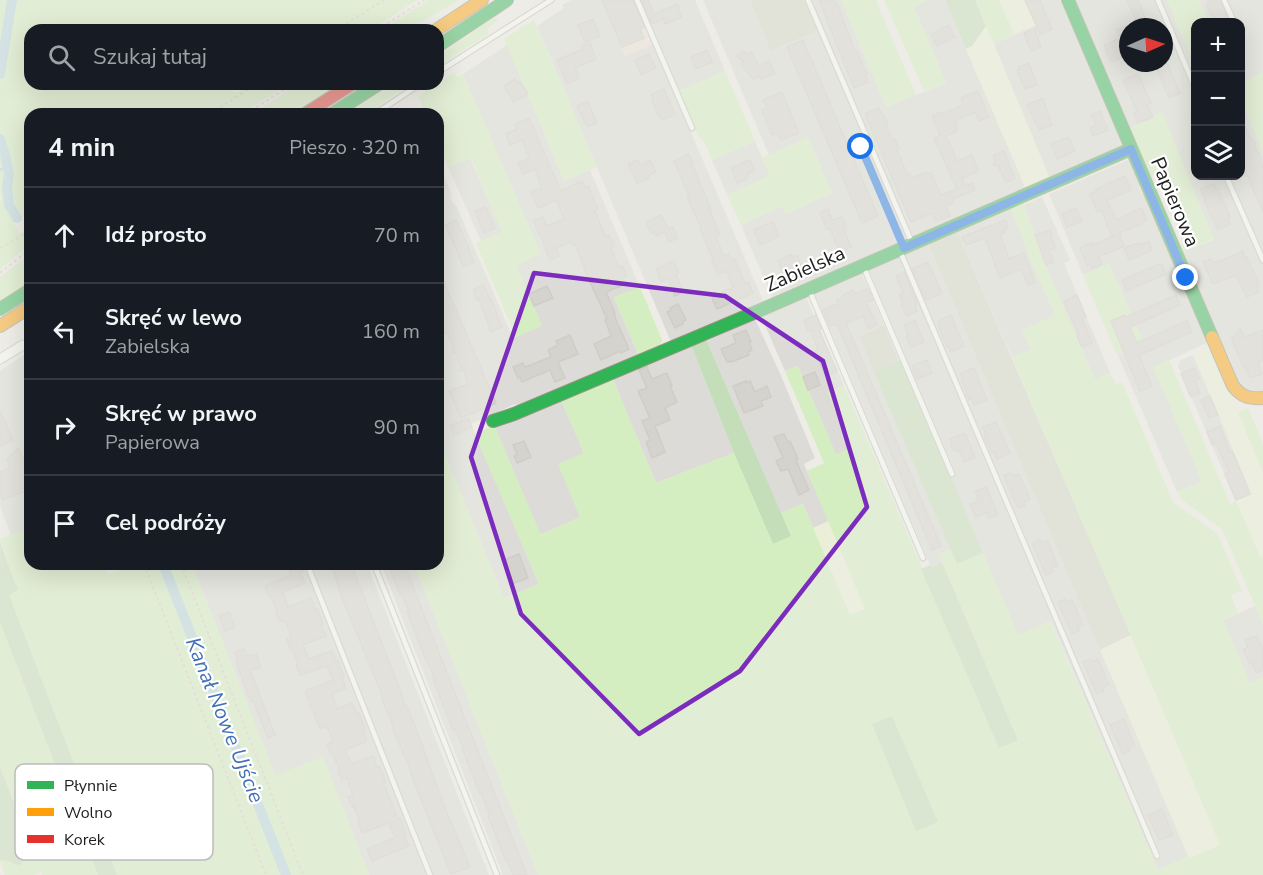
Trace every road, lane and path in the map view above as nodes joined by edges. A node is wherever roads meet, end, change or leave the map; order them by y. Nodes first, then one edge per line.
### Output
1 (384, 0) edge
2 (424, 0) edge
3 (482, 0) edge
4 (507, 0) edge
5 (551, 0) edge
6 (637, 0) edge
7 (808, 0) edge
8 (1068, 0) edge
9 (1158, 0) edge
10 (1224, 0) edge
11 (1232, 18) edge
12 (346, 24) edge
13 (386, 24) edge
14 (444, 25) edge
15 (444, 42) edge
16 (444, 68) edge
17 (1191, 78) edge
18 (247, 90) edge
19 (284, 90) edge
20 (343, 90) edge
21 (370, 90) edge
22 (411, 90) edge
23 (219, 108) edge
24 (255, 108) edge
25 (314, 108) edge
26 (341, 108) edge
27 (384, 108) edge
28 (692, 128) dead end
29 (861, 147) dead end
30 (1131, 149) junction
31 (1228, 180) edge
32 (24, 234) edge
33 (905, 247) junction
34 (0, 248) edge
35 (24, 254) edge
36 (1263, 260) edge
37 (863, 266) junction
38 (0, 273) edge
39 (808, 289) junction
40 (24, 294) edge
41 (0, 309) edge
42 (24, 311) edge
43 (0, 326) edge
44 (23, 345) dead end
45 (0, 359) edge
46 (1263, 398) edge
47 (493, 421) dead end
48 (952, 474) dead end
49 (923, 558) dead end
50 (146, 570) edge
51 (183, 570) edge
52 (309, 570) edge
53 (376, 570) edge
54 (1157, 856) dead end
55 (266, 875) edge
56 (303, 875) edge
57 (430, 875) edge
58 (496, 875) edge

1 - 12 path
2 - 13 path
3 - 14 street
4 - 15 street
5 - 16 lane
6 - 28 lane
7 - 33 lane
8 - 30 street, Papierowa
9 - 17 lane
10 - 11 lane
18 - 23 path
19 - 24 path
20 - 25 street
21 - 26 street
22 - 27 lane
29 - 33 lane
30 - 33 street, Zabielska
30 - 46 street, Papierowa
31 - 36 lane
32 - 34 path
33 - 37 street, Zabielska
33 - 54 lane
35 - 38 path
37 - 39 street, Zabielska
37 - 48 lane
39 - 47 street, Zabielska
39 - 49 lane
40 - 41 street
42 - 43 street
44 - 45 street
50 - 55 path
51 - 56 path
52 - 57 lane
53 - 58 lane

